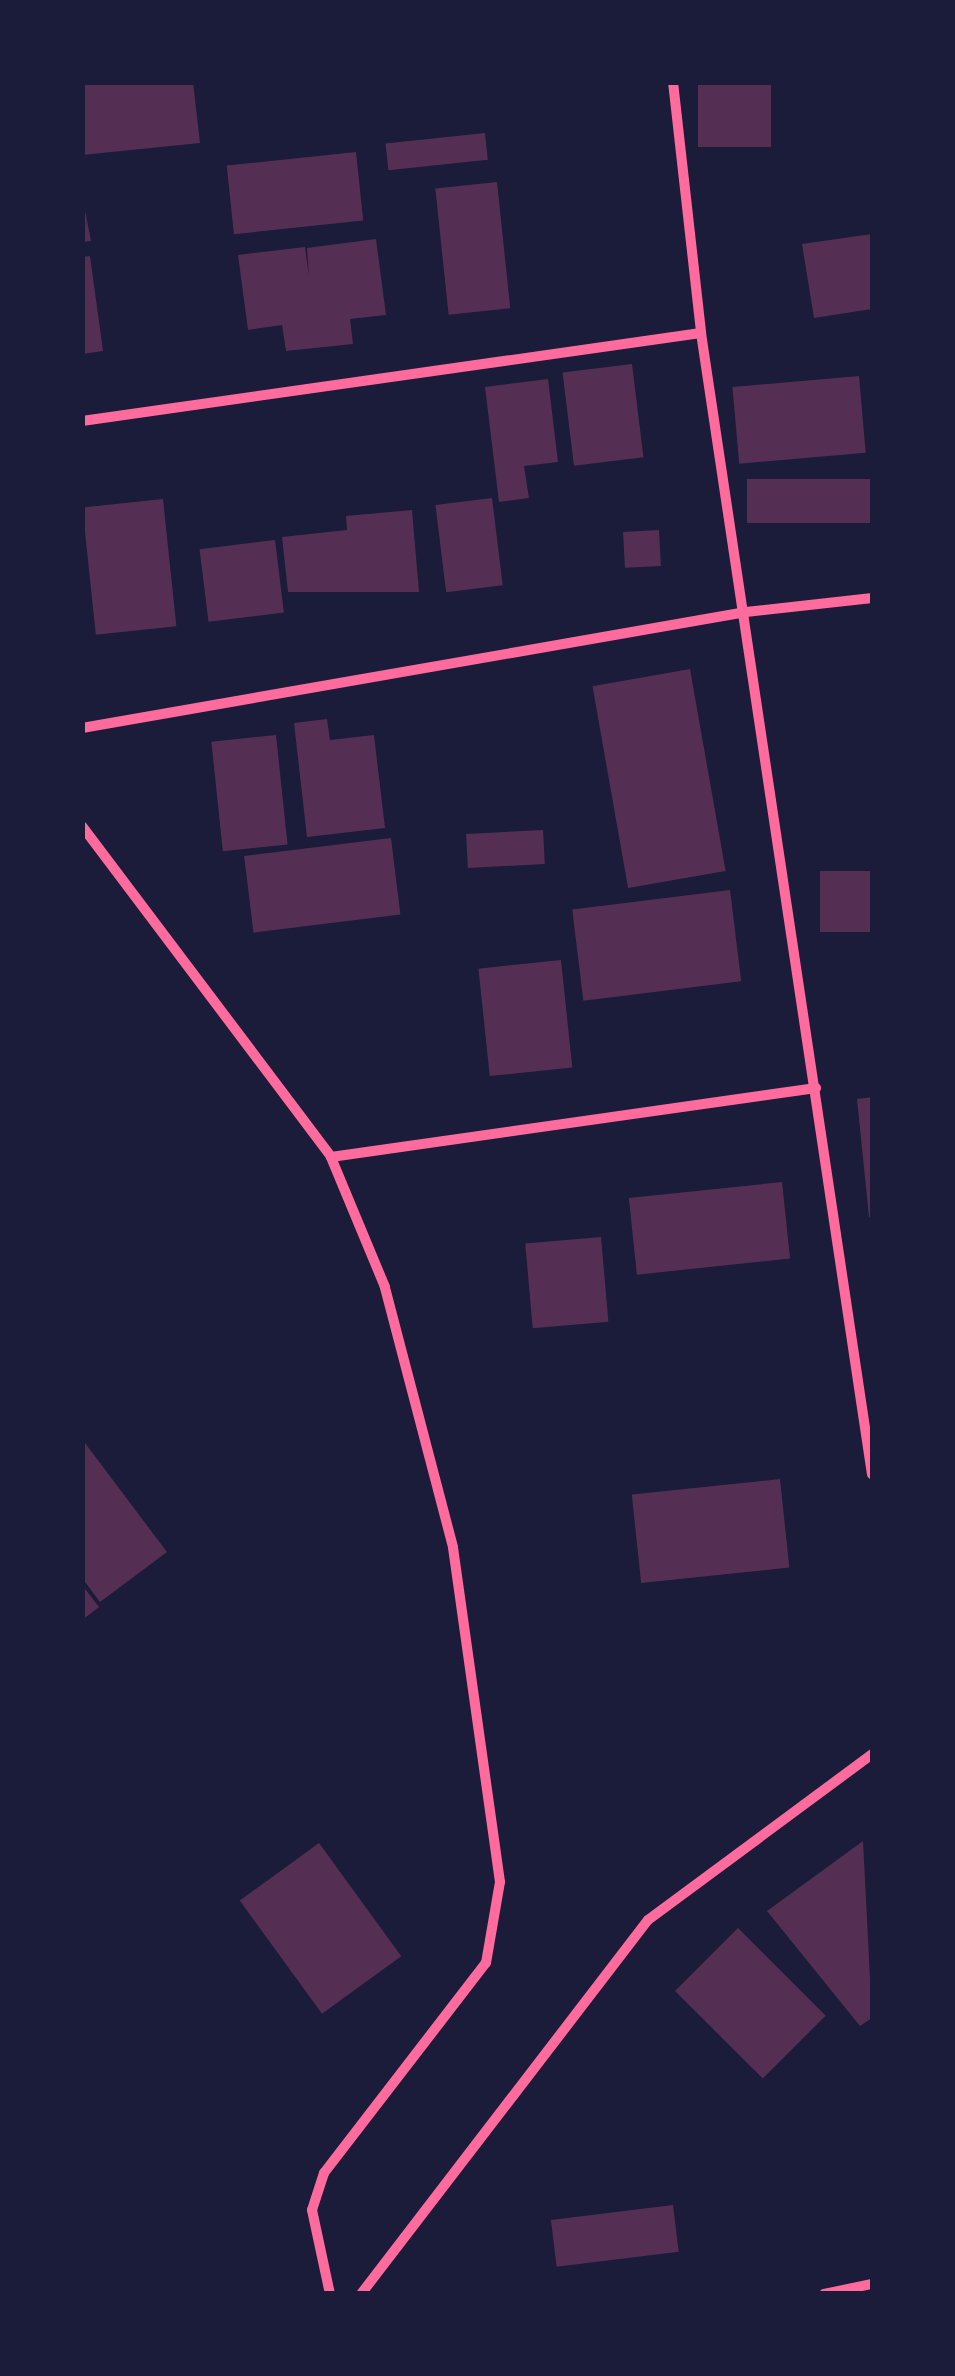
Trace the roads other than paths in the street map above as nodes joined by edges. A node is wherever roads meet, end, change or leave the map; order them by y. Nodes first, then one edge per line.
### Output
1 (673, 82) edge
2 (701, 333) junction
3 (82, 421) edge
4 (872, 598) edge
5 (746, 612) junction
6 (82, 728) edge
7 (82, 826) edge
8 (816, 1088) junction
9 (331, 1157) junction
10 (872, 1474) edge
11 (872, 1754) edge
12 (872, 2284) edge
13 (330, 2294) edge
14 (361, 2294) edge
15 (824, 2294) edge

1 - 2 street
2 - 3 street
2 - 5 street
4 - 5 street
5 - 6 street
5 - 8 street
7 - 9 street
8 - 9 street
8 - 10 street
9 - 13 street
11 - 14 street
12 - 15 street

